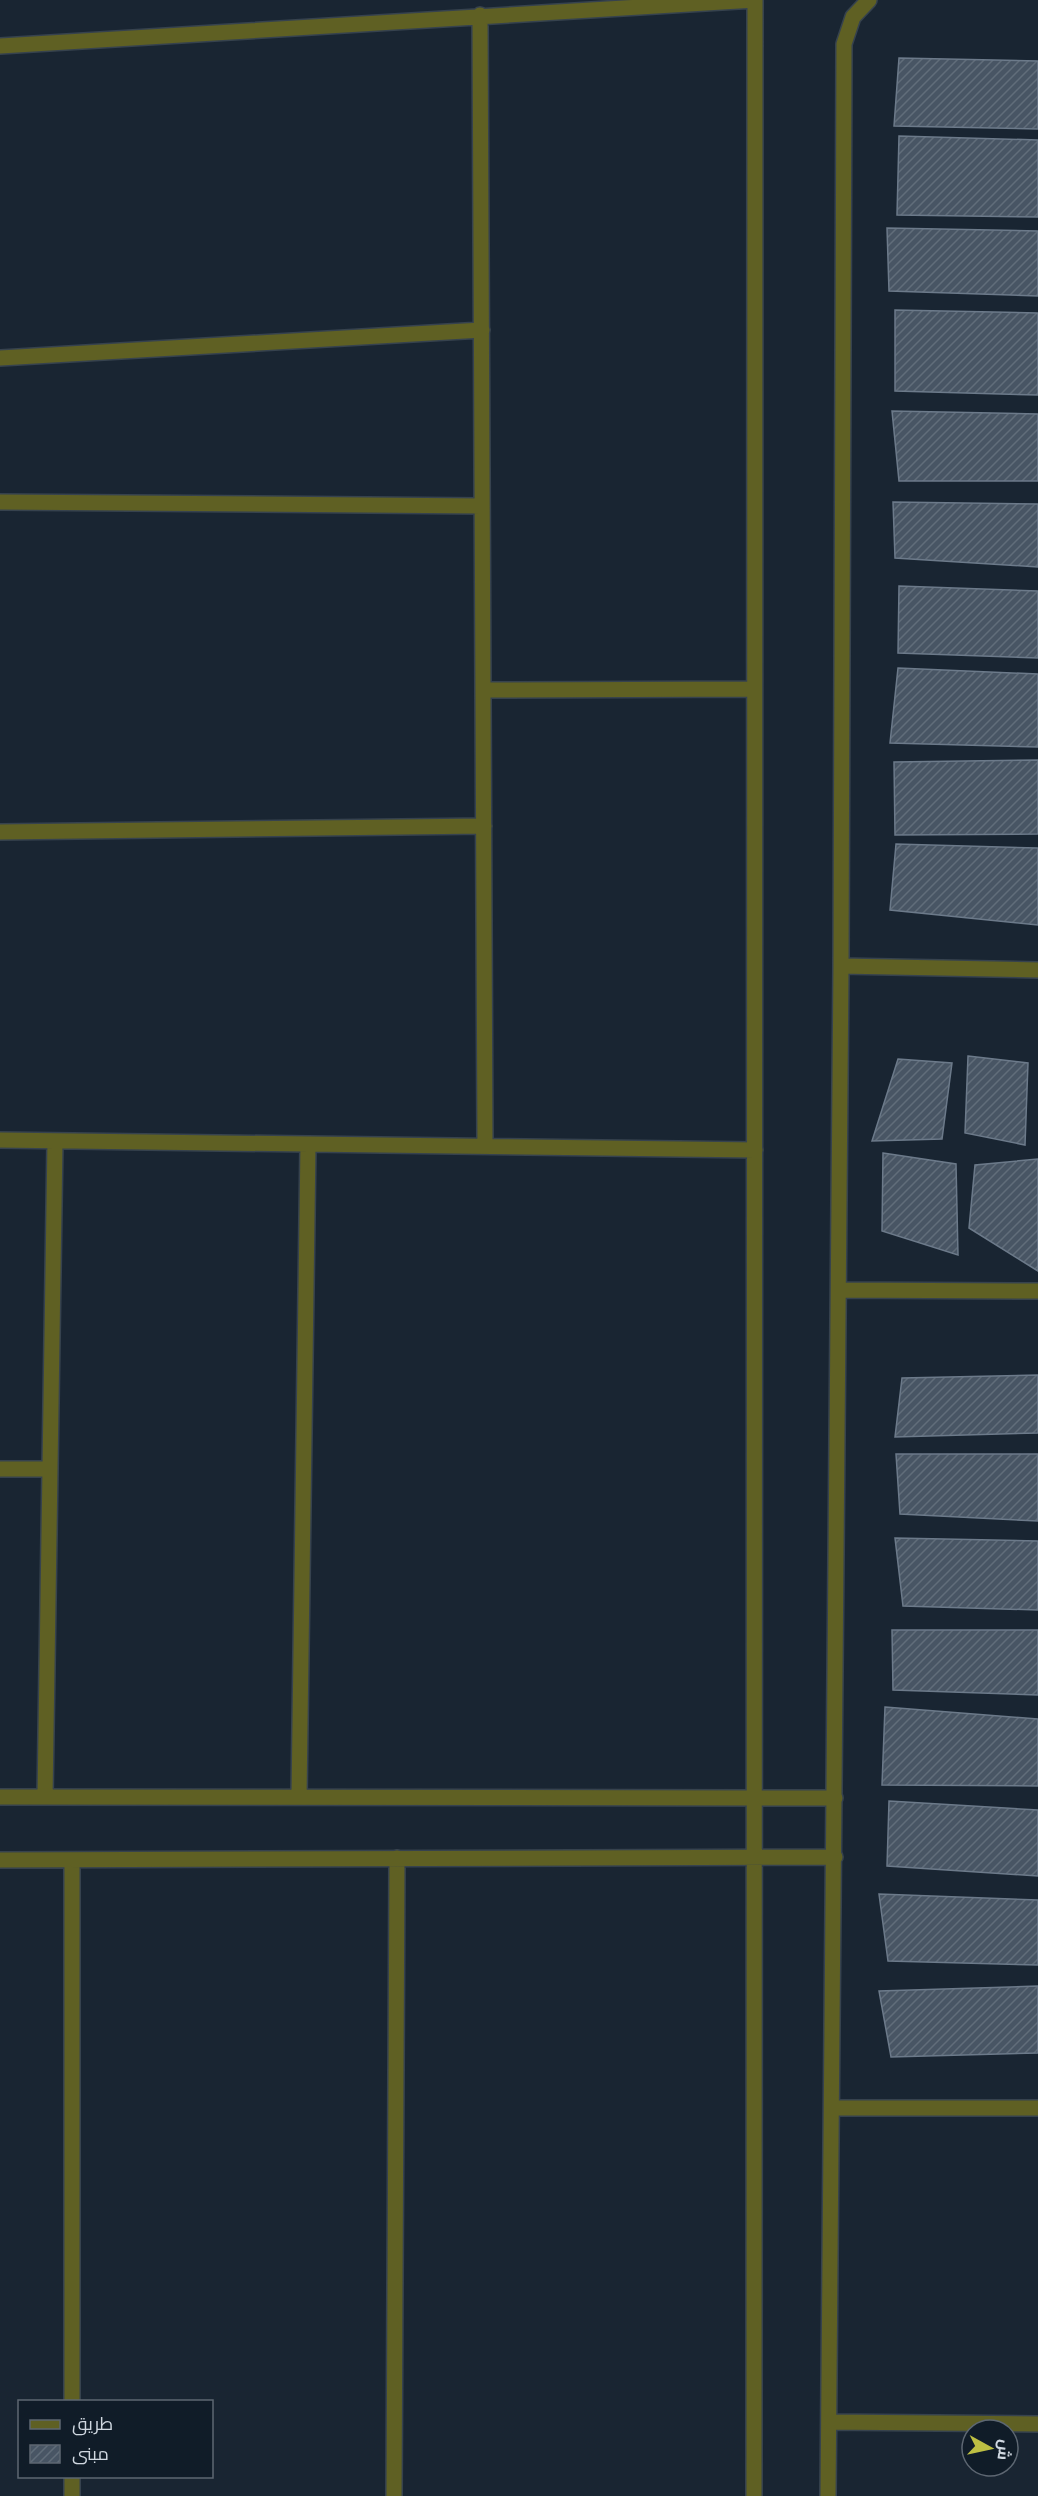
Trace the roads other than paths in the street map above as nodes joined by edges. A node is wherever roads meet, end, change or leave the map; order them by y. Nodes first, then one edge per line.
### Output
1 (869, 0) edge
2 (480, 15) junction
3 (0, 46) edge
4 (482, 330) junction
5 (0, 358) edge
6 (0, 502) edge
7 (482, 506) junction
8 (754, 689) junction
9 (483, 690) junction
10 (484, 826) junction
11 (0, 832) edge
12 (841, 966) junction
13 (1038, 970) edge
14 (0, 1140) edge
15 (55, 1141) junction
16 (308, 1144) junction
17 (485, 1146) junction
18 (755, 1150) junction
19 (839, 1290) junction
20 (1038, 1291) edge
21 (0, 1469) edge
22 (49, 1469) junction
23 (0, 1797) edge
24 (45, 1797) junction
25 (299, 1797) junction
26 (754, 1798) junction
27 (835, 1798) junction
28 (754, 1857) junction
29 (835, 1857) junction
30 (397, 1858) junction
31 (0, 1860) edge
32 (72, 1860) junction
33 (833, 2108) junction
34 (1038, 2108) edge
35 (72, 2400) edge
36 (829, 2422) junction
37 (1038, 2424) edge
38 (72, 2478) edge
39 (72, 2496) edge
40 (394, 2496) edge
41 (754, 2496) edge
42 (828, 2496) edge

1 - 12 street
2 - 3 street
2 - 4 street
2 - 8 street
4 - 5 street
4 - 7 street
6 - 7 street
7 - 9 street
8 - 9 street
8 - 18 street
9 - 10 street
10 - 11 street
10 - 17 street
12 - 13 street
12 - 19 street
14 - 15 street
15 - 16 street
15 - 22 street
16 - 17 street
16 - 25 street
17 - 18 street
18 - 26 street
19 - 20 street
19 - 27 street
21 - 22 street
22 - 24 street
23 - 24 street
24 - 25 street
25 - 26 street
26 - 27 street
26 - 28 street
27 - 29 street
28 - 29 street
28 - 30 street
28 - 41 street
29 - 33 street
30 - 32 street
30 - 40 street
31 - 32 street
32 - 35 street
33 - 34 street
33 - 36 street
36 - 37 street
36 - 42 street
38 - 39 street

